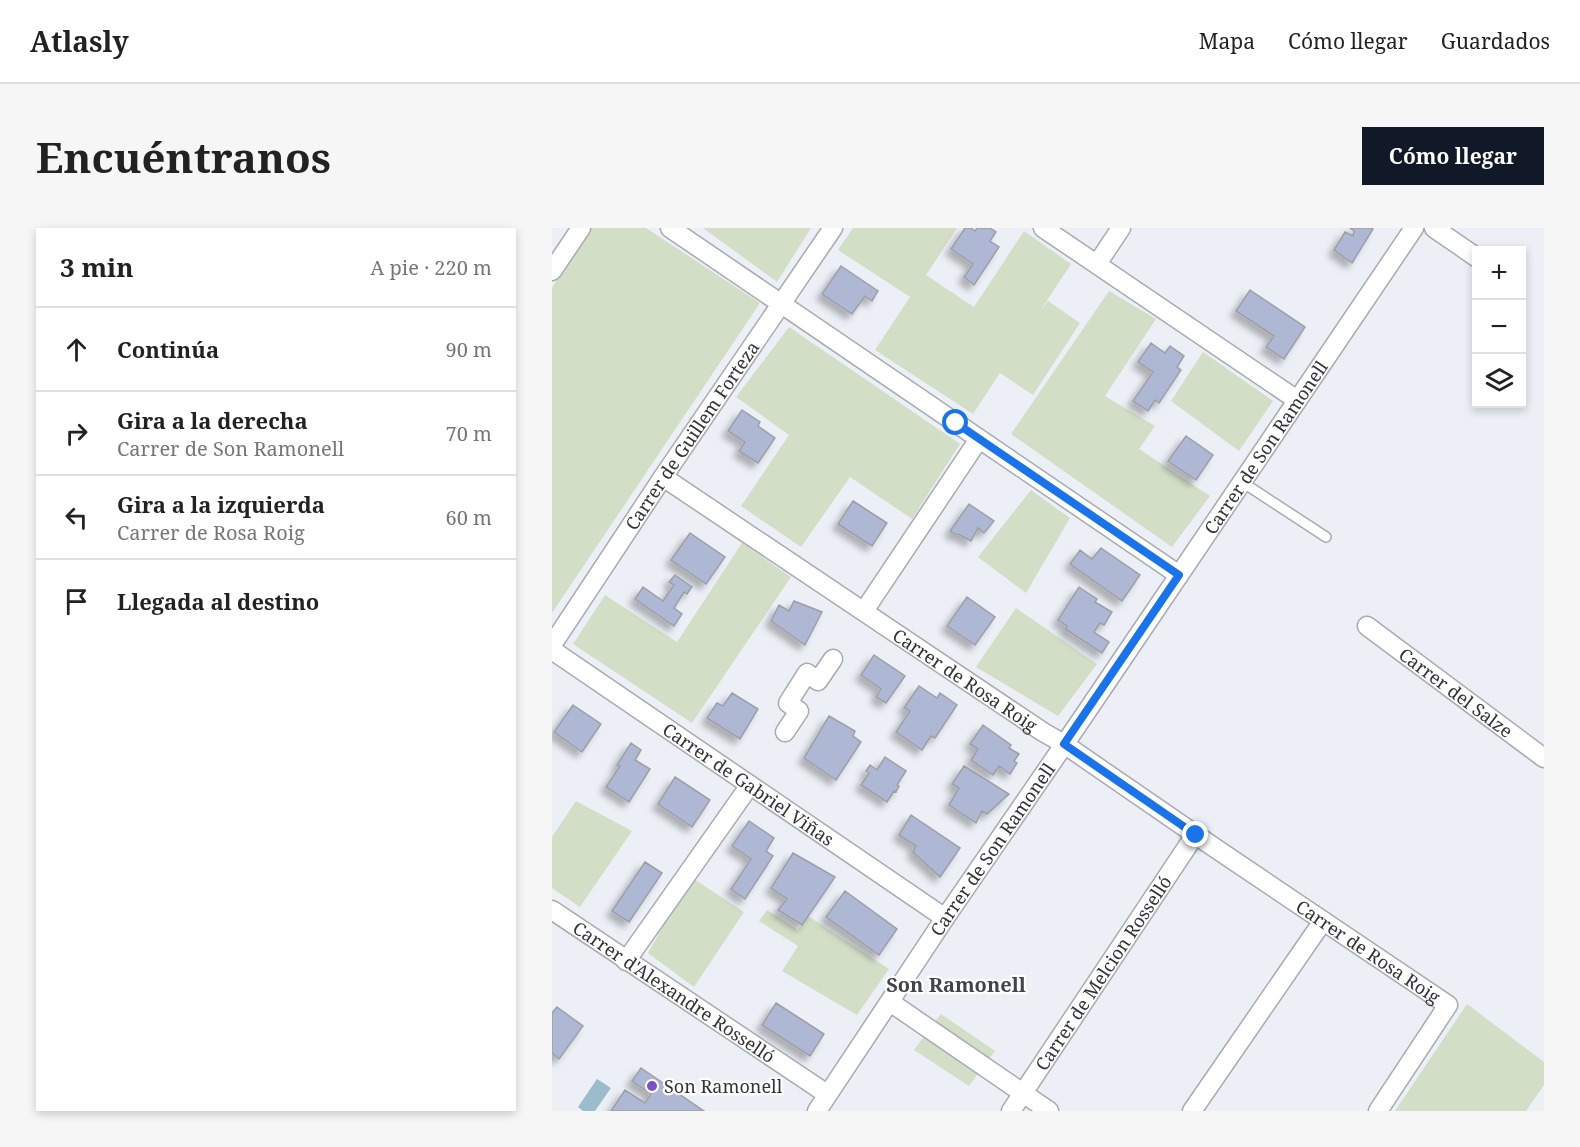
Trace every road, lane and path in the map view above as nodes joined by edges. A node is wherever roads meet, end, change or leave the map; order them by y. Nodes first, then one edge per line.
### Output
1 (581, 228) edge
2 (670, 228) edge
3 (834, 228) edge
4 (1043, 228) edge
5 (1121, 228) edge
6 (1434, 228) edge
7 (1410, 229) edge
8 (1472, 254) edge
9 (1097, 264) junction
10 (552, 271) edge
11 (781, 304) junction
12 (1298, 400) junction
13 (978, 439) junction
14 (663, 477) junction
15 (1242, 482) junction
16 (1326, 537) dead end
17 (1179, 575) junction
18 (864, 611) junction
19 (1367, 626) dead end
20 (552, 645) edge
21 (552, 650) edge
22 (833, 659) dead end
23 (785, 732) dead end
24 (1064, 744) junction
25 (1544, 758) edge
26 (750, 785) junction
27 (1196, 835) junction
28 (552, 910) edge
29 (945, 918) junction
30 (1323, 921) junction
31 (626, 961) junction
32 (890, 1002) junction
33 (827, 1094) junction
34 (1023, 1094) junction
35 (817, 1111) edge
36 (1011, 1111) edge
37 (1049, 1111) edge
38 (1192, 1111) edge
39 (1378, 1111) edge

1 - 10 street
2 - 11 street
3 - 11 street, Carrer de Guillem Forteza
4 - 9 street
5 - 9 street
6 - 8 street
7 - 12 street, Carrer de Son Ramonell
9 - 12 street
11 - 13 street
11 - 14 street, Carrer de Guillem Forteza
12 - 15 street, Carrer de Son Ramonell
13 - 17 street
13 - 18 street
14 - 18 street, Carrer de Rosa Roig
14 - 20 street, Carrer de Guillem Forteza
15 - 16 lane
15 - 17 street, Carrer de Son Ramonell
17 - 24 street, Carrer de Son Ramonell
18 - 24 street, Carrer de Rosa Roig
19 - 25 street, Carrer del Salze
21 - 26 street, Carrer de Gabriel Viñas
22 - 23 street
24 - 27 street, Carrer de Rosa Roig
24 - 29 street, Carrer de Son Ramonell
26 - 29 street, Carrer de Gabriel Viñas
26 - 31 street
27 - 30 street, Carrer de Rosa Roig
27 - 34 street, Carrer de Melcion Rosselló
28 - 31 street, Carrer d'Alexandre Rosselló
29 - 32 street, Carrer de Son Ramonell
30 - 38 street
30 - 39 street, Carrer de Rosa Roig
31 - 33 street, Carrer d'Alexandre Rosselló
32 - 33 street, Carrer de Son Ramonell
32 - 34 street
33 - 35 street, Carrer de Son Ramonell
34 - 36 street, Carrer de Melcion Rosselló
34 - 37 street

